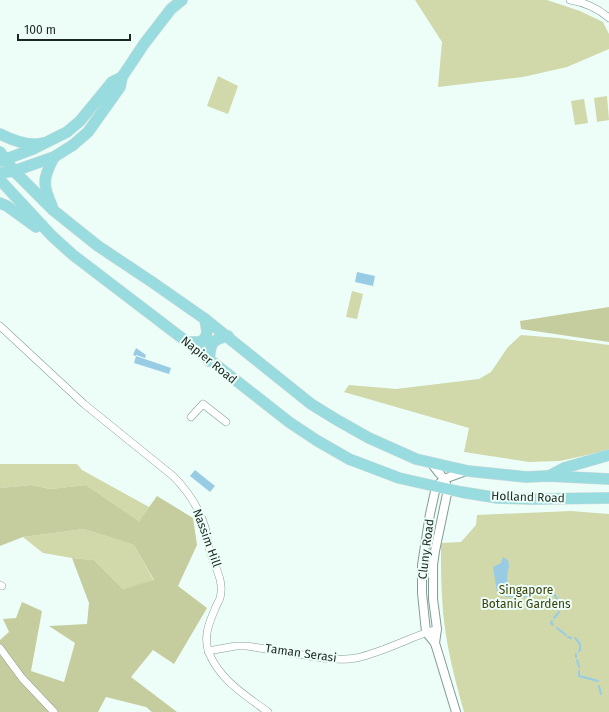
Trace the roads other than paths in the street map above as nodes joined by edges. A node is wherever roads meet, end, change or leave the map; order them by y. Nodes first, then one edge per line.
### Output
1 (182, 0) edge
2 (570, 0) edge
3 (609, 18) edge
4 (122, 77) junction
5 (0, 134) edge
6 (56, 138) junction
7 (2, 157) edge
8 (54, 157) junction
9 (14, 171) junction
10 (0, 173) edge
11 (0, 180) edge
12 (0, 203) edge
13 (53, 210) junction
14 (52, 236) junction
15 (205, 319) junction
16 (0, 326) edge
17 (228, 336) junction
18 (187, 342) junction
19 (210, 361) junction
20 (191, 417) dead end
21 (226, 422) dead end
22 (609, 455) edge
23 (431, 463) junction
24 (468, 471) junction
25 (548, 476) junction
26 (609, 479) edge
27 (443, 485) junction
28 (609, 498) edge
29 (437, 629) junction
30 (426, 632) junction
31 (435, 643) junction
32 (0, 648) edge
33 (208, 651) junction
34 (54, 712) edge
35 (268, 712) edge
36 (456, 712) edge

1 - 4 main road
2 - 3 street
4 - 6 main road
4 - 8 main road
5 - 6 main road
6 - 7 main road
7 - 9 main road
8 - 9 main road
8 - 13 main road
9 - 10 main road
9 - 13 main road
11 - 14 main road, Napier Road
12 - 14 main road
13 - 15 main road
14 - 18 main road, Napier Road
15 - 17 main road
15 - 18 main road
16 - 33 street, Nassim Hill
17 - 19 main road
17 - 23 main road
18 - 19 main road, Napier Road
19 - 27 main road, Napier Road
20 - 21 street
22 - 25 main road
23 - 24 main road
23 - 27 street
24 - 25 main road, Holland Road
24 - 27 street
25 - 26 main road, Holland Road
27 - 28 main road, Holland Road
27 - 29 street, Cluny Road
27 - 30 street, Cluny Road
29 - 30 street, Taman Serasi
29 - 31 street, Cluny Road
30 - 31 street, Cluny Road
30 - 33 street, Taman Serasi
31 - 36 street, Cluny Road
32 - 34 street
33 - 35 street, Nassim Hill

